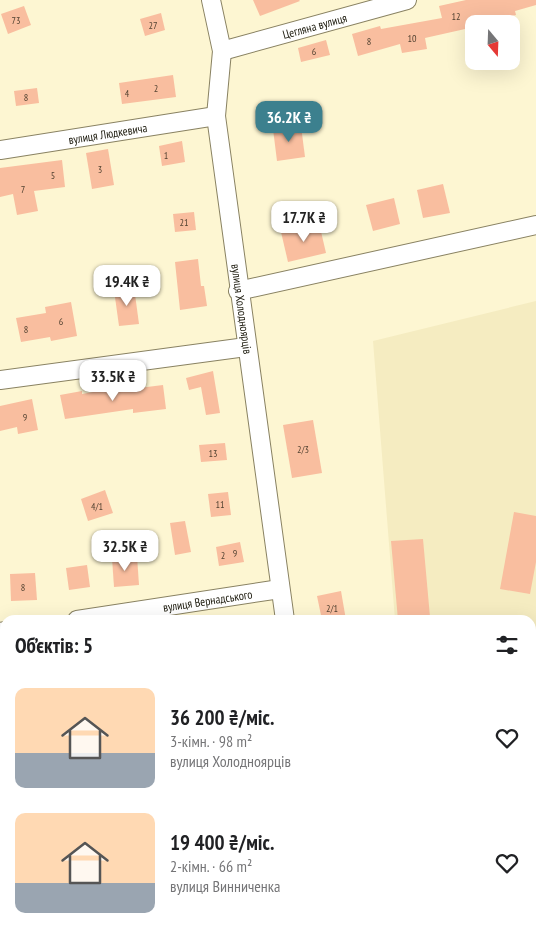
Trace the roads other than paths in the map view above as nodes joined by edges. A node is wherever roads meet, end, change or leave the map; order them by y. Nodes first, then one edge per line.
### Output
1 (212, 0) edge
2 (407, 0) edge
3 (222, 51) junction
4 (216, 116) junction
5 (0, 150) edge
6 (536, 225) edge
7 (238, 291) junction
8 (246, 347) junction
9 (0, 380) edge
10 (280, 589) junction
11 (110, 615) edge
12 (284, 615) edge

1 - 3 street, вулиця Холодноярців
2 - 3 street, Цегляна вулиця
3 - 4 street, вулиця Холодноярців
4 - 5 street, вулиця Людкевича
4 - 7 street, вулиця Холодноярців
6 - 7 street
7 - 8 street, вулиця Холодноярців
8 - 9 street
8 - 10 street, вулиця Холодноярців
10 - 11 street, вулиця Вернадського
10 - 12 street, вулиця Холодноярців

